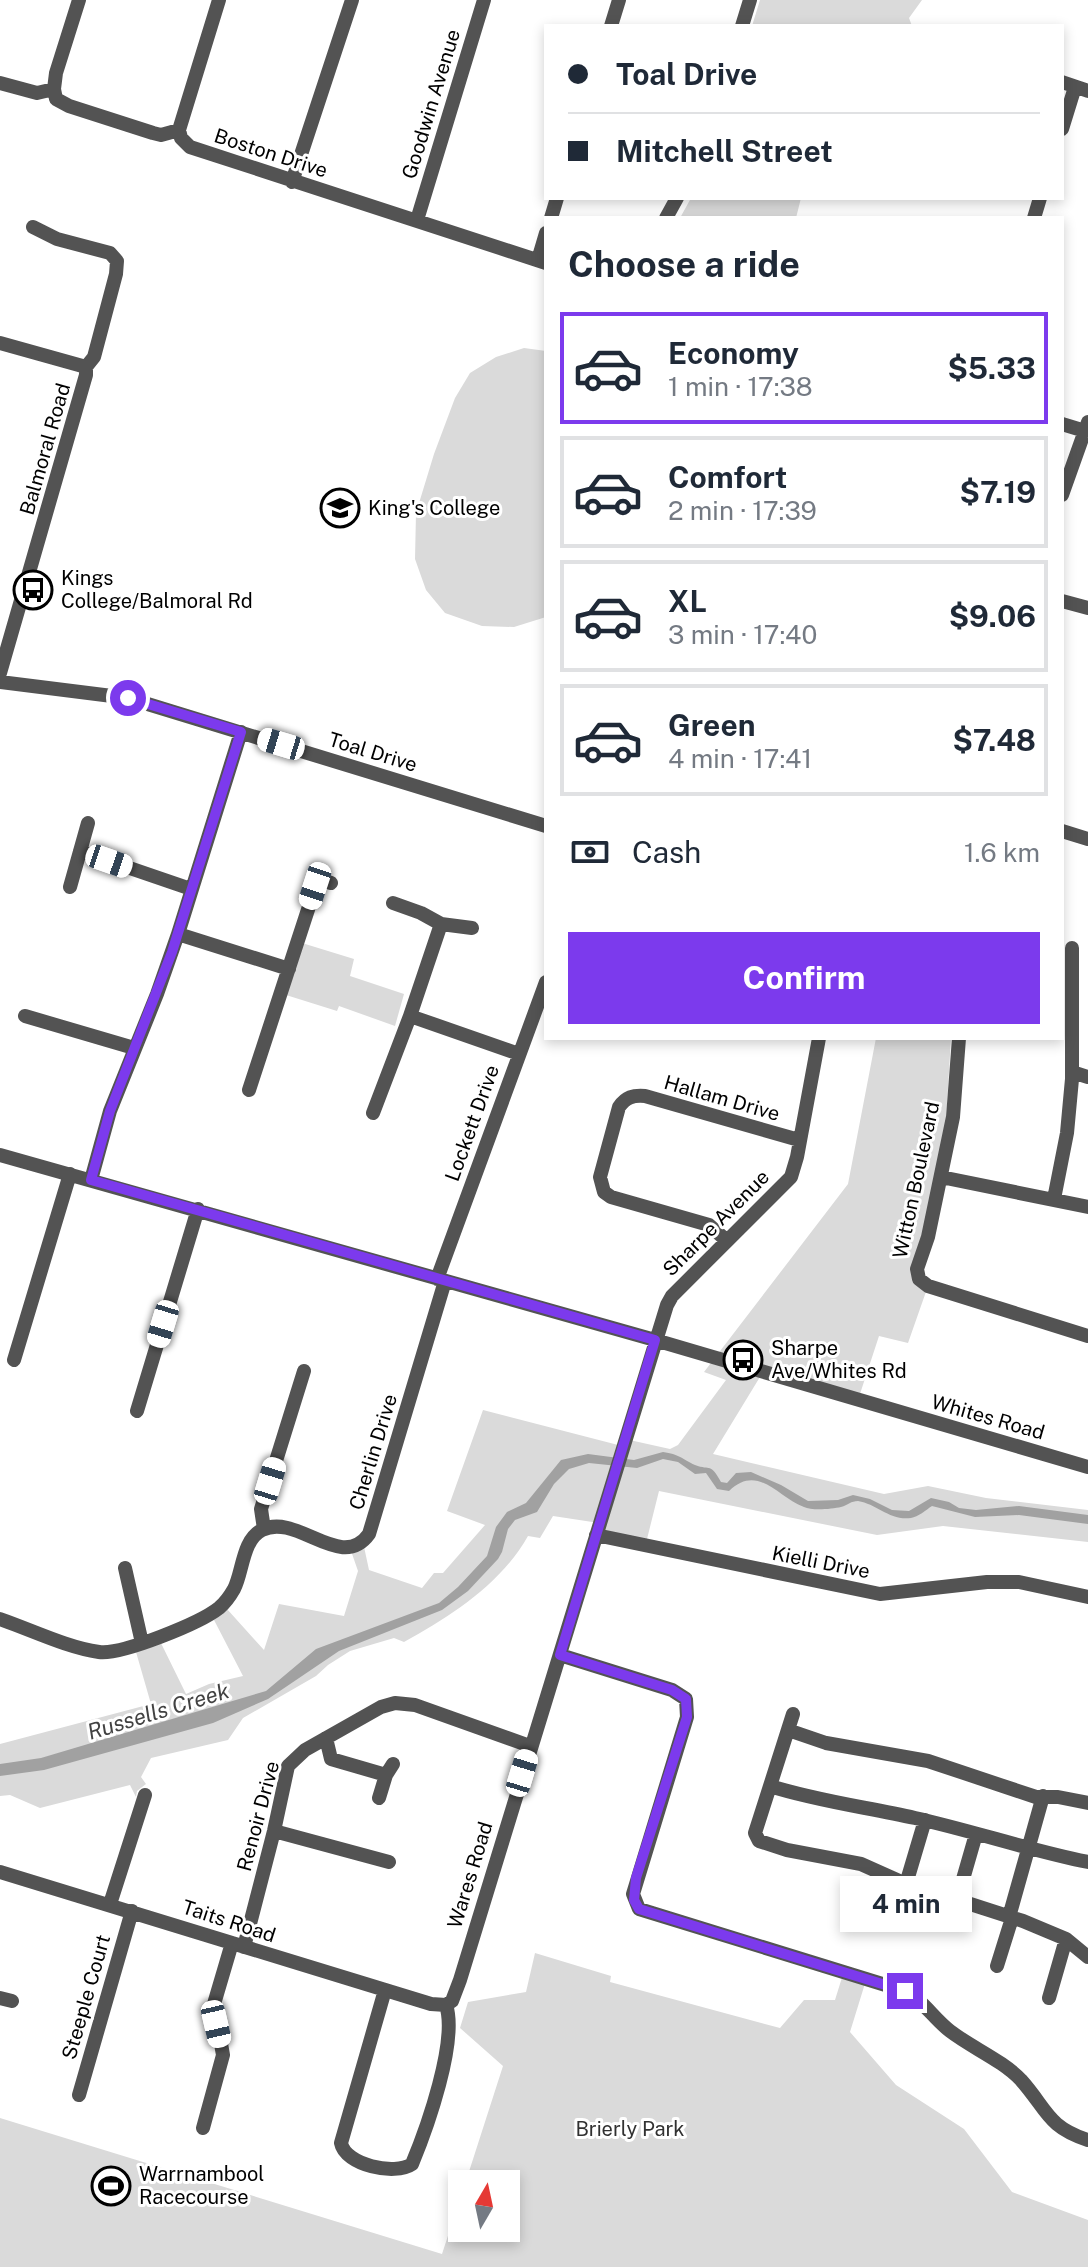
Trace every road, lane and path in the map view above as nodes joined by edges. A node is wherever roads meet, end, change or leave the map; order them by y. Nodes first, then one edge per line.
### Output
1 (79, 0) edge
2 (219, 0) edge
3 (352, 0) edge
4 (484, 0) edge
5 (619, 0) edge
6 (750, 0) edge
7 (612, 24) edge
8 (743, 24) edge
9 (0, 83) edge
10 (1075, 87) edge
11 (54, 89) junction
12 (1064, 123) edge
13 (179, 130) junction
14 (292, 182) junction
15 (417, 220) junction
16 (33, 227) dead end
17 (542, 262) edge
18 (0, 343) edge
19 (86, 367) junction
20 (1064, 424) edge
21 (1087, 427) edge
22 (1064, 489) edge
23 (1064, 602) edge
24 (1088, 608) edge
25 (0, 673) edge
26 (0, 682) edge
27 (241, 732) junction
28 (88, 823) dead end
29 (544, 825) edge
30 (1064, 832) edge
31 (1088, 839) edge
32 (80, 851) junction
33 (318, 879) dead end
34 (70, 887) dead end
35 (191, 889) junction
36 (393, 903) dead end
37 (441, 924) junction
38 (472, 928) dead end
39 (178, 934) junction
40 (1067, 948) edge
41 (1088, 953) edge
42 (289, 969) junction
43 (544, 987) edge
44 (25, 1016) dead end
45 (410, 1016) junction
46 (819, 1040) edge
47 (959, 1040) edge
48 (134, 1048) junction
49 (519, 1054) junction
50 (1072, 1072) junction
51 (1088, 1077) edge
52 (249, 1090) dead end
53 (373, 1113) dead end
54 (799, 1140) junction
55 (0, 1155) edge
56 (70, 1174) junction
57 (941, 1177) junction
58 (91, 1180) junction
59 (1054, 1199) junction
60 (1088, 1207) edge
61 (198, 1209) junction
62 (726, 1240) junction
63 (441, 1280) junction
64 (1088, 1336) edge
65 (655, 1340) junction
66 (14, 1360) dead end
67 (304, 1371) dead end
68 (137, 1411) dead end
69 (1088, 1467) edge
70 (264, 1529) junction
71 (596, 1535) junction
72 (125, 1568) dead end
73 (1088, 1597) edge
74 (0, 1619) edge
75 (142, 1643) junction
76 (560, 1655) junction
77 (793, 1714) dead end
78 (788, 1730) junction
79 (326, 1738) junction
80 (530, 1746) junction
81 (770, 1786) junction
82 (145, 1795) dead end
83 (1043, 1796) junction
84 (379, 1798) dead end
85 (1088, 1803) edge
86 (925, 1820) junction
87 (274, 1831) junction
88 (976, 1834) junction
89 (1030, 1849) junction
90 (389, 1862) dead end
91 (1088, 1862) edge
92 (0, 1872) edge
93 (906, 1884) junction
94 (957, 1900) junction
95 (110, 1904) junction
96 (132, 1911) junction
97 (1010, 1917) junction
98 (1066, 1939) junction
99 (238, 1945) junction
100 (1088, 1957) edge
101 (997, 1966) dead end
102 (385, 1990) junction
103 (1049, 1998) dead end
104 (446, 2005) junction
105 (79, 2095) dead end
106 (203, 2128) dead end
107 (1088, 2140) edge

1 - 11 street
2 - 13 street
3 - 14 street
4 - 15 street, Goodwin Avenue
5 - 7 street
6 - 8 street
9 - 11 street
10 - 12 street
11 - 13 street
13 - 14 street, Boston Drive
14 - 15 street, Boston Drive
15 - 17 street, Boston Drive
16 - 19 street
18 - 19 street, Balmoral Road
19 - 25 street, Balmoral Road
20 - 21 street
21 - 22 street
23 - 24 street
26 - 27 street, Toal Drive
27 - 29 street, Toal Drive
27 - 35 street
28 - 32 street
30 - 31 street
32 - 34 street
32 - 35 street
33 - 42 street
35 - 39 street
36 - 37 street
37 - 38 street
37 - 45 street
39 - 42 street
39 - 48 street
40 - 41 street
40 - 50 street
42 - 52 street
43 - 49 street, Lockett Drive
44 - 48 street
45 - 49 street
45 - 53 street
46 - 54 street, Sharpe Avenue
47 - 57 street, Witton Boulevard
48 - 58 street
49 - 63 street, Lockett Drive
50 - 51 street
50 - 59 street
54 - 62 street, Sharpe Avenue
54 - 62 street, Hallam Drive
55 - 56 street, Whites Road
56 - 58 street, Whites Road
56 - 66 street
57 - 59 street
57 - 64 street, Witton Boulevard
58 - 61 street, Whites Road
59 - 60 street
61 - 63 street, Whites Road
61 - 68 street
62 - 65 street, Sharpe Avenue
63 - 65 street, Whites Road
63 - 70 street, Cherlin Drive
65 - 69 street, Whites Road
65 - 71 street, Wares Road
67 - 70 street
70 - 75 street
71 - 73 street, Kielli Drive
71 - 76 street, Wares Road
72 - 75 street
74 - 75 street
76 - 80 street, Wares Road
76 - 107 street
77 - 78 street
78 - 81 street
78 - 83 street
79 - 80 street, Renoir Drive
79 - 84 street
79 - 87 street, Renoir Drive
80 - 104 street, Wares Road
81 - 86 street
81 - 93 street
82 - 95 street
83 - 85 street
83 - 89 street
86 - 88 street
86 - 93 street
87 - 90 street
87 - 99 street, Renoir Drive
88 - 89 street
88 - 94 street
89 - 91 street
89 - 97 street
92 - 95 street, Taits Road
93 - 94 street
94 - 97 street
95 - 96 street, Taits Road
96 - 99 street, Taits Road
96 - 105 street, Steeple Court
97 - 98 street
97 - 101 street
98 - 100 street
98 - 103 street
99 - 102 street, Taits Road
99 - 106 street, Renoir Drive
102 - 104 street, Taits Road
102 - 104 street

